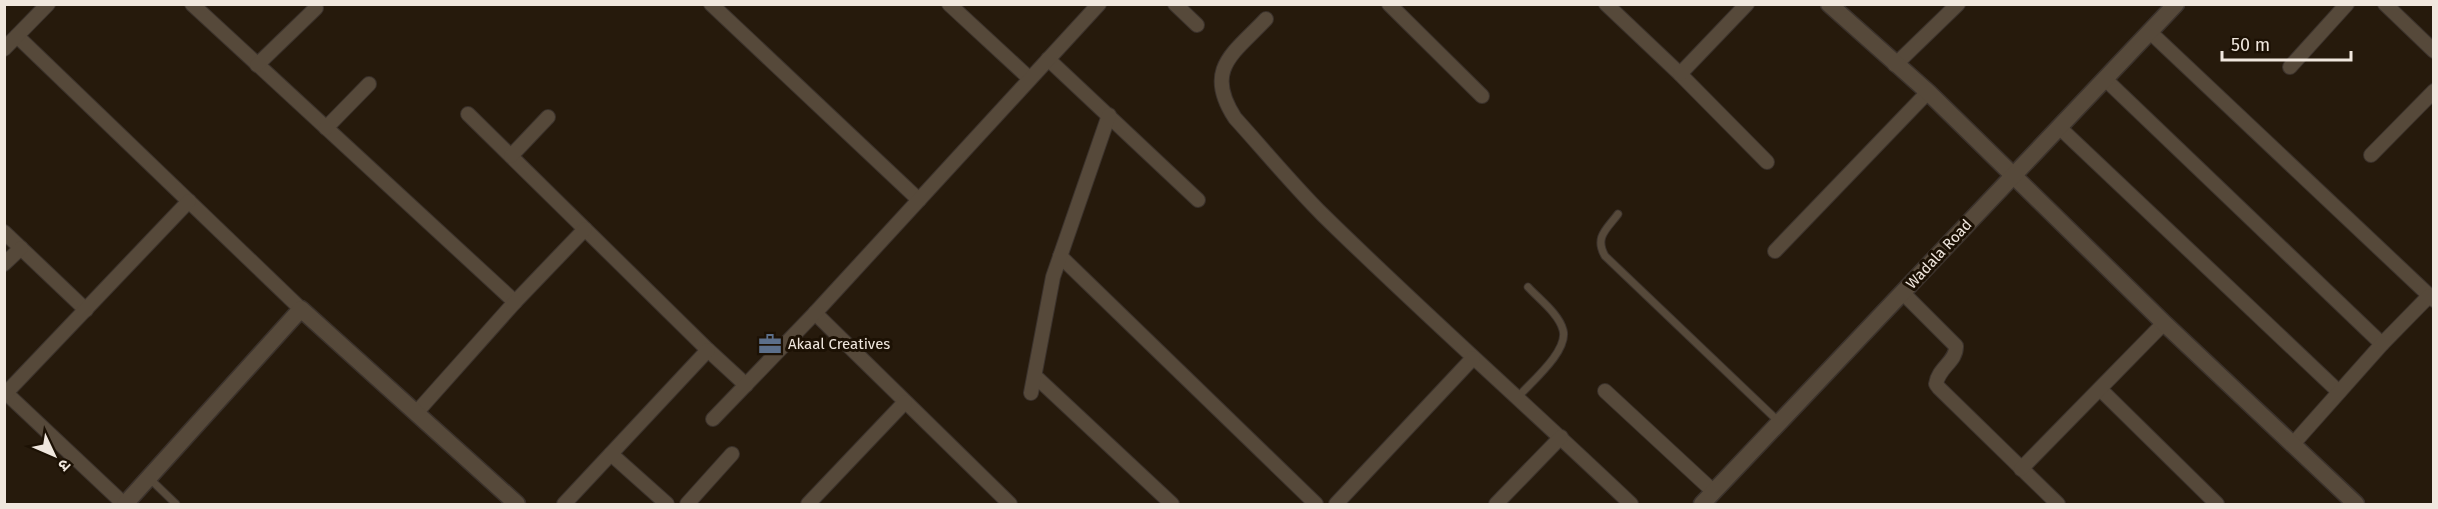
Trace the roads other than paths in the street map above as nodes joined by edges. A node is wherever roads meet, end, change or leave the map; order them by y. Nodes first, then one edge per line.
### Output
1 (48, 4) edge
2 (711, 4) edge
3 (949, 4) edge
4 (1099, 4) edge
5 (1175, 4) edge
6 (1389, 4) edge
7 (1606, 4) edge
8 (1747, 4) edge
9 (1829, 4) edge
10 (1958, 4) edge
11 (2176, 4) edge
12 (2347, 4) edge
13 (2385, 4) edge
14 (193, 5) edge
15 (316, 8) dead end
16 (1266, 19) dead end
17 (1197, 25) dead end
18 (2150, 32) junction
19 (17, 36) junction
20 (4, 49) edge
21 (2433, 51) edge
22 (1048, 58) junction
23 (257, 65) junction
24 (1895, 65) junction
25 (2290, 67) dead end
26 (1680, 74) junction
27 (1029, 78) junction
28 (2105, 80) junction
29 (369, 84) dead end
30 (2433, 91) edge
31 (1928, 92) junction
32 (1482, 96) dead end
33 (468, 114) dead end
34 (1109, 115) junction
35 (548, 117) dead end
36 (326, 128) junction
37 (2060, 128) junction
38 (511, 156) junction
39 (2371, 156) dead end
40 (1767, 162) dead end
41 (2013, 174) junction
42 (919, 200) junction
43 (189, 201) junction
44 (1198, 201) dead end
45 (1618, 214) dead end
46 (585, 229) junction
47 (4, 232) edge
48 (21, 248) junction
49 (1775, 251) dead end
50 (1060, 256) junction
51 (4, 264) edge
52 (1528, 287) dead end
53 (1903, 293) junction
54 (2431, 298) edge
55 (515, 302) junction
56 (301, 309) junction
57 (86, 310) junction
58 (815, 313) junction
59 (2164, 323) junction
60 (2382, 344) junction
61 (708, 350) junction
62 (1473, 358) junction
63 (1035, 376) junction
64 (746, 385) junction
65 (2100, 389) junction
66 (5, 392) edge
67 (1605, 392) dead end
68 (2339, 392) junction
69 (1031, 393) dead end
70 (1517, 398) junction
71 (905, 402) junction
72 (416, 413) junction
73 (713, 419) dead end
74 (1780, 423) junction
75 (1561, 437) junction
76 (2293, 444) junction
77 (611, 454) junction
78 (732, 454) dead end
79 (2021, 469) junction
80 (149, 478) junction
81 (1714, 492) junction
82 (1003, 502) edge
83 (125, 504) edge
84 (176, 504) edge
85 (517, 504) edge
86 (564, 504) edge
87 (667, 504) edge
88 (687, 504) edge
89 (808, 504) edge
90 (1172, 504) edge
91 (1316, 504) edge
92 (1336, 504) edge
93 (1496, 504) edge
94 (1631, 504) edge
95 (1702, 504) edge
96 (2058, 504) edge
97 (2217, 504) edge
98 (2356, 504) edge

1 - 19 street
2 - 42 street
3 - 27 street
4 - 22 street
5 - 17 street
6 - 32 street
7 - 26 street
8 - 26 street
9 - 24 street
10 - 24 street
11 - 18 street, Wadala Road
12 - 25 street
13 - 21 street
14 - 23 street
15 - 23 street
16 - 62 street
18 - 28 street, Wadala Road
18 - 54 street
19 - 20 street
19 - 43 street
22 - 27 street
22 - 34 street
23 - 36 street
24 - 31 street
26 - 40 street
27 - 42 street
28 - 37 street, Wadala Road
28 - 60 street
29 - 36 street
30 - 39 street
31 - 41 street
31 - 49 street
33 - 38 street
34 - 44 street
34 - 50 street
35 - 38 street
36 - 55 street
37 - 41 street, Wadala Road
37 - 68 street
38 - 46 street
41 - 53 street, Wadala Road
41 - 59 street
42 - 58 street
43 - 56 street
43 - 57 street
45 - 74 lane
46 - 55 street
46 - 61 street
47 - 48 street
48 - 51 street
48 - 57 street
50 - 63 street
50 - 91 street
52 - 70 lane
53 - 74 street, Wadala Road
53 - 79 street
54 - 60 street
55 - 72 street
56 - 72 street
56 - 80 street
57 - 66 street
58 - 64 street
58 - 71 street
59 - 65 street
59 - 76 street
60 - 68 street
61 - 64 street
61 - 77 street
62 - 70 street
62 - 92 street
63 - 69 street
63 - 90 street
64 - 73 street
65 - 79 street
65 - 97 street
66 - 83 street
67 - 81 street
68 - 76 street
70 - 75 street
71 - 82 street
71 - 89 street
72 - 85 street
74 - 81 street, Wadala Road
75 - 93 street
75 - 94 street
76 - 98 street
77 - 86 street
77 - 87 street
78 - 88 street
79 - 96 street
80 - 83 street
80 - 84 lane
81 - 95 street, Wadala Road

